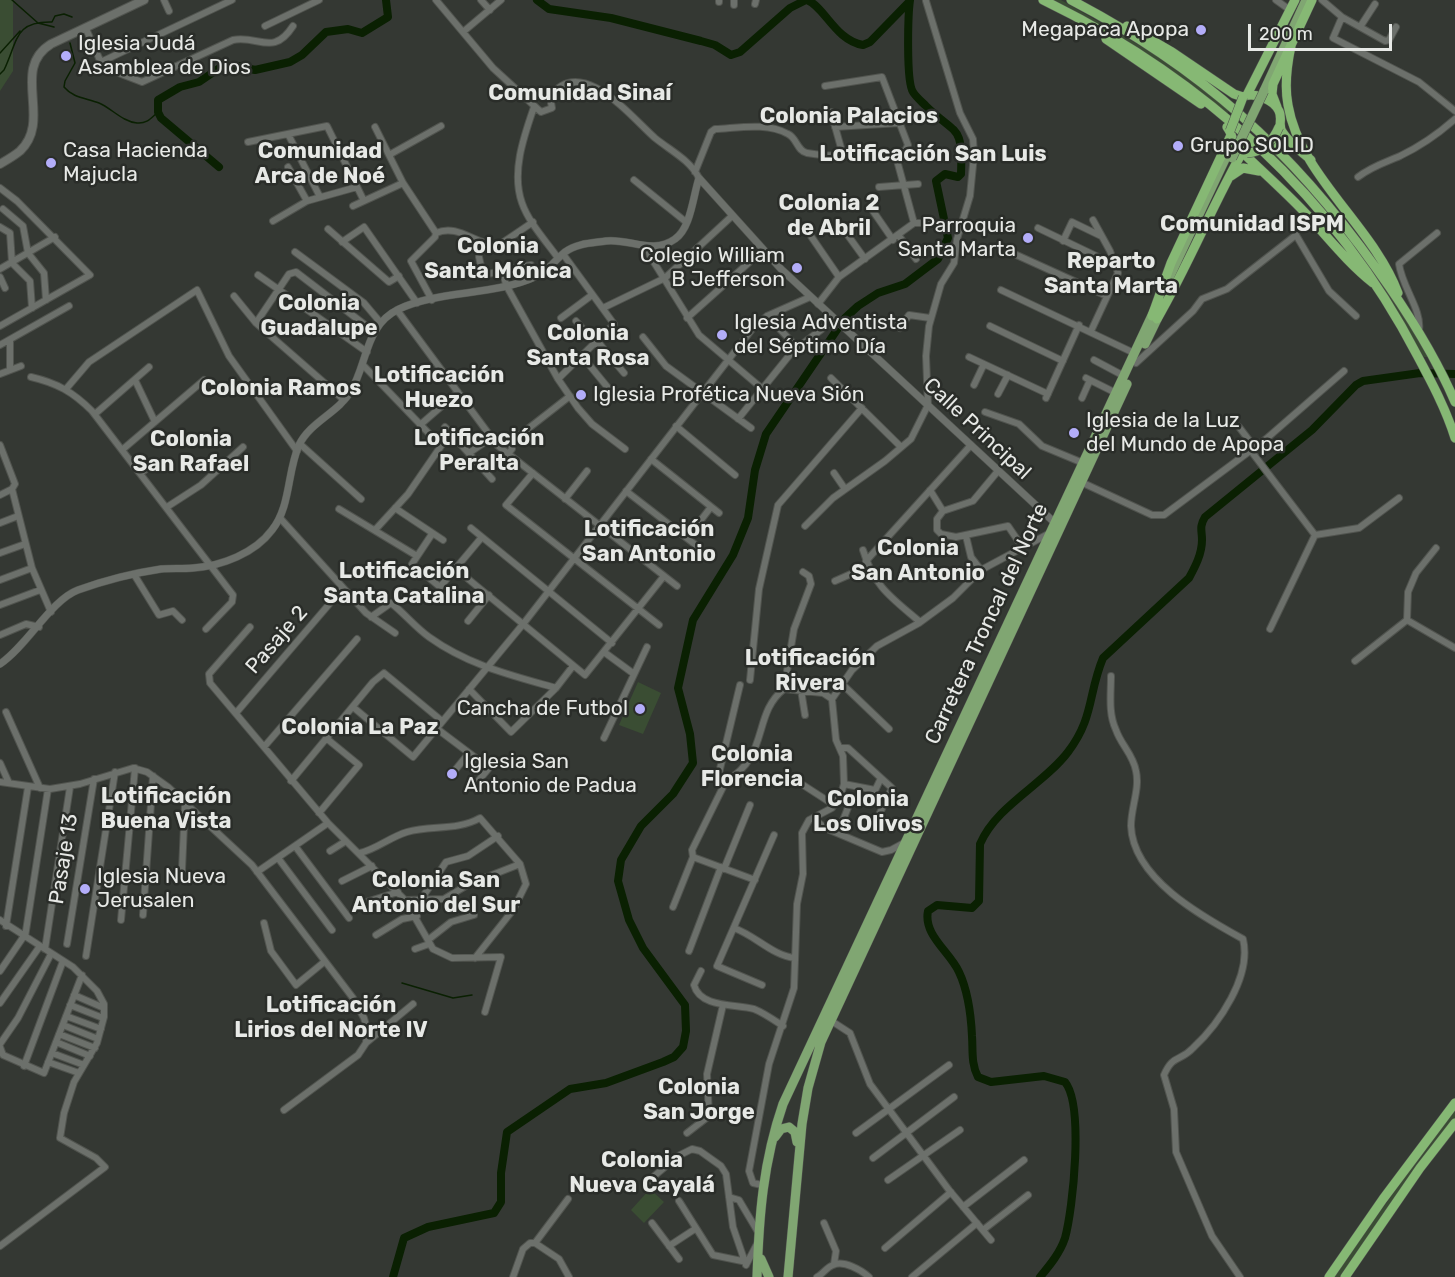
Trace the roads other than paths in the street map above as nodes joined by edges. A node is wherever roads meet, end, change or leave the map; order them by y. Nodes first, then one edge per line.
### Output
1 (144, 0) edge
2 (164, 0) edge
3 (232, 0) edge
4 (319, 0) edge
5 (436, 0) edge
6 (481, 0) edge
7 (501, 0) edge
8 (1043, 0) edge
9 (1276, 0) edge
10 (1295, 0) edge
11 (1300, 0) edge
12 (1306, 0) edge
13 (1312, 0) edge
14 (1322, 0) edge
15 (926, 1) edge
16 (1074, 2) edge
17 (1375, 4) dead end
18 (490, 10) junction
19 (1290, 10) junction
20 (169, 11) dead end
21 (1066, 11) junction
22 (1342, 17) junction
23 (265, 26) dead end
24 (293, 26) dead end
25 (1360, 27) junction
26 (1396, 27) dead end
27 (86, 29) junction
28 (463, 32) junction
29 (1291, 45) junction
30 (103, 61) dead end
31 (825, 86) dead end
32 (1261, 89) junction
33 (1245, 96) junction
34 (534, 107) junction
35 (1278, 109) junction
36 (1455, 111) edge
37 (831, 112) dead end
38 (1455, 119) edge
39 (899, 123) junction
40 (441, 126) dead end
41 (375, 127) dead end
42 (836, 127) junction
43 (1279, 127) junction
44 (1230, 133) junction
45 (288, 134) junction
46 (248, 142) dead end
47 (1245, 152) junction
48 (895, 153) junction
49 (389, 155) junction
50 (843, 155) junction
51 (1311, 159) junction
52 (0, 164) edge
53 (288, 167) dead end
54 (1262, 172) junction
55 (697, 175) junction
56 (1358, 177) dead end
57 (634, 180) dead end
58 (403, 183) junction
59 (904, 184) junction
60 (918, 184) dead end
61 (357, 187) junction
62 (0, 188) edge
63 (879, 188) dead end
64 (1222, 191) junction
65 (320, 197) junction
66 (17, 201) junction
67 (307, 201) junction
68 (364, 201) junction
69 (352, 206) dead end
70 (1, 209) edge
71 (873, 211) dead end
72 (732, 216) junction
73 (1093, 220) dead end
74 (273, 221) dead end
75 (533, 222) junction
76 (686, 222) junction
77 (914, 223) junction
78 (931, 223) dead end
79 (0, 227) edge
80 (1038, 228) dead end
81 (328, 229) dead end
82 (806, 229) dead end
83 (844, 230) dead end
84 (436, 233) junction
85 (1437, 233) dead end
86 (1102, 236) junction
87 (55, 237) junction
88 (896, 238) junction
89 (1063, 241) junction
90 (342, 242) junction
91 (647, 246) junction
92 (763, 250) junction
93 (295, 252) dead end
94 (1010, 252) dead end
95 (28, 253) junction
96 (560, 256) junction
97 (479, 258) dead end
98 (865, 259) junction
99 (916, 259) dead end
100 (12, 263) junction
101 (531, 265) dead end
102 (1116, 266) junction
103 (0, 269) edge
104 (503, 271) junction
105 (258, 276) dead end
106 (399, 276) junction
107 (0, 277) edge
108 (839, 277) junction
109 (665, 278) junction
110 (506, 285) junction
111 (5, 288) dead end
112 (1379, 289) junction
113 (279, 290) junction
114 (1001, 290) dead end
115 (592, 295) junction
116 (234, 296) dead end
117 (1107, 296) junction
118 (810, 297) junction
119 (46, 300) junction
120 (432, 300) junction
121 (417, 303) junction
122 (818, 304) junction
123 (69, 306) dead end
124 (1403, 306) junction
125 (32, 308) junction
126 (603, 308) junction
127 (397, 310) junction
128 (767, 316) junction
129 (1356, 316) dead end
130 (1154, 317) junction
131 (561, 318) dead end
132 (687, 318) junction
133 (930, 318) junction
134 (836, 320) junction
135 (576, 321) dead end
136 (892, 321) dead end
137 (380, 322) junction
138 (256, 323) junction
139 (1079, 325) junction
140 (0, 326) edge
141 (990, 326) dead end
142 (1419, 330) junction
143 (1091, 331) junction
144 (373, 332) junction
145 (643, 337) dead end
146 (10, 339) junction
147 (597, 343) junction
148 (0, 345) edge
149 (797, 347) junction
150 (367, 352) junction
151 (582, 356) junction
152 (969, 357) dead end
153 (1135, 358) junction
154 (728, 359) junction
155 (1094, 360) dead end
156 (1063, 361) junction
157 (984, 364) junction
158 (363, 365) junction
159 (21, 366) dead end
160 (149, 367) dead end
161 (10, 369) junction
162 (1344, 371) dead end
163 (624, 373) dead end
164 (0, 374) edge
165 (1008, 375) junction
166 (1124, 376) junction
167 (30, 377) dead end
168 (831, 378) dead end
169 (558, 379) junction
170 (135, 380) junction
171 (204, 380) dead end
172 (974, 385) dead end
173 (66, 389) junction
174 (609, 389) dead end
175 (761, 389) junction
176 (458, 392) junction
177 (1116, 393) junction
178 (702, 394) junction
179 (998, 394) dead end
180 (570, 396) junction
181 (772, 397) dead end
182 (1082, 398) dead end
183 (344, 400) junction
184 (1454, 400) edge
185 (928, 405) junction
186 (862, 408) junction
187 (985, 412) dead end
188 (95, 414) junction
189 (738, 419) junction
190 (155, 422) junction
191 (420, 425) junction
192 (676, 426) junction
193 (445, 427) dead end
194 (1239, 427) dead end
195 (750, 428) dead end
196 (491, 438) junction
197 (1455, 438) edge
198 (0, 445) edge
199 (971, 445) junction
200 (243, 447) dead end
201 (298, 447) junction
202 (902, 447) junction
203 (625, 449) dead end
204 (1253, 449) junction
205 (122, 450) junction
206 (469, 453) junction
207 (508, 454) junction
208 (651, 459) junction
209 (155, 462) dead end
210 (1083, 463) junction
211 (587, 471) dead end
212 (998, 471) junction
213 (141, 473) junction
214 (834, 473) dead end
215 (533, 474) junction
216 (735, 475) dead end
217 (492, 479) dead end
218 (1083, 483) junction
219 (12, 489) junction
220 (845, 489) junction
221 (930, 490) junction
222 (626, 491) junction
223 (0, 495) edge
224 (565, 498) junction
225 (1399, 498) dead end
226 (361, 499) dead end
227 (167, 507) junction
228 (711, 507) junction
229 (339, 508) dead end
230 (394, 508) junction
231 (943, 511) junction
232 (719, 513) dead end
233 (18, 516) junction
234 (280, 518) junction
235 (0, 523) edge
236 (1055, 523) junction
237 (600, 526) junction
238 (805, 526) dead end
239 (471, 528) dead end
240 (375, 530) junction
241 (1051, 532) junction
242 (432, 534) junction
243 (1315, 535) junction
244 (966, 536) junction
245 (482, 537) junction
246 (687, 538) junction
247 (443, 540) dead end
248 (25, 544) junction
249 (697, 546) dead end
250 (1023, 548) junction
251 (1436, 548) dead end
252 (863, 550) dead end
253 (0, 553) edge
254 (417, 556) junction
255 (574, 559) junction
256 (868, 563) junction
257 (213, 565) junction
258 (32, 568) junction
259 (456, 569) junction
260 (981, 570) junction
261 (803, 572) dead end
262 (135, 576) junction
263 (664, 576) junction
264 (0, 580) edge
265 (835, 581) dead end
266 (677, 586) dead end
267 (343, 588) junction
268 (40, 590) junction
269 (549, 590) junction
270 (489, 595) junction
271 (0, 604) edge
272 (638, 609) junction
273 (51, 612) junction
274 (371, 617) junction
275 (182, 620) dead end
276 (1407, 620) junction
277 (468, 621) dead end
278 (920, 622) junction
279 (524, 623) junction
280 (659, 625) dead end
281 (39, 627) junction
282 (250, 627) dead end
283 (206, 629) dead end
284 (1270, 629) dead end
285 (395, 633) dead end
286 (0, 635) edge
287 (357, 639) dead end
288 (612, 643) junction
289 (647, 647) dead end
290 (1455, 648) edge
291 (604, 652) junction
292 (1355, 661) dead end
293 (0, 664) edge
294 (573, 666) junction
295 (485, 668) junction
296 (634, 674) junction
297 (1111, 676) dead end
298 (750, 680) dead end
299 (842, 683) junction
300 (740, 685) dead end
301 (556, 688) junction
302 (469, 689) junction
303 (784, 689) junction
304 (801, 690) junction
305 (832, 699) junction
306 (353, 707) junction
307 (6, 712) dead end
308 (236, 713) junction
309 (805, 715) dead end
310 (442, 721) junction
311 (436, 728) junction
312 (889, 729) dead end
313 (326, 738) junction
314 (604, 738) dead end
315 (264, 747) junction
316 (840, 748) junction
317 (469, 753) junction
318 (0, 763) edge
319 (135, 768) junction
320 (456, 769) dead end
321 (115, 772) junction
322 (153, 776) junction
323 (881, 778) junction
324 (94, 779) junction
325 (291, 781) junction
326 (726, 781) junction
327 (797, 781) dead end
328 (0, 783) edge
329 (9, 783) junction
330 (844, 784) junction
331 (475, 785) dead end
332 (28, 787) junction
333 (70, 787) junction
334 (40, 788) junction
335 (48, 789) junction
336 (875, 790) junction
337 (870, 801) dead end
338 (185, 803) junction
339 (750, 805) dead end
340 (849, 805) dead end
341 (834, 806) junction
342 (320, 813) junction
343 (813, 819) junction
344 (328, 823) junction
345 (875, 823) dead end
346 (838, 833) junction
347 (774, 835) dead end
348 (498, 836) junction
349 (346, 841) junction
350 (904, 842) junction
351 (295, 846) junction
352 (330, 851) dead end
353 (360, 853) junction
354 (693, 857) junction
355 (278, 858) junction
356 (520, 864) junction
357 (372, 866) junction
358 (723, 868) junction
359 (182, 870) dead end
360 (257, 872) junction
361 (755, 880) junction
362 (342, 881) dead end
363 (398, 892) junction
364 (405, 900) junction
365 (420, 901) junction
366 (363, 903) dead end
367 (673, 907) dead end
368 (143, 915) dead end
369 (474, 915) dead end
370 (417, 916) junction
371 (348, 918) dead end
372 (121, 920) dead end
373 (4, 923) edge
374 (264, 923) dead end
375 (734, 928) junction
376 (332, 930) dead end
377 (0, 932) edge
378 (376, 935) dead end
379 (25, 937) junction
380 (428, 942) junction
381 (67, 944) dead end
382 (42, 948) junction
383 (415, 950) dead end
384 (689, 951) dead end
385 (51, 954) junction
386 (86, 956) dead end
387 (475, 958) junction
388 (795, 958) junction
389 (63, 961) junction
390 (324, 962) junction
391 (0, 971) edge
392 (701, 971) dead end
393 (82, 975) junction
394 (762, 985) dead end
395 (74, 996) junction
396 (0, 1004) edge
397 (413, 1004) dead end
398 (70, 1005) junction
399 (723, 1005) junction
400 (104, 1008) junction
401 (485, 1012) dead end
402 (66, 1016) junction
403 (104, 1018) junction
404 (830, 1020) junction
405 (63, 1025) junction
406 (783, 1026) junction
407 (101, 1029) junction
408 (59, 1034) junction
409 (98, 1039) junction
410 (56, 1042) junction
411 (366, 1043) junction
412 (0, 1046) edge
413 (95, 1048) junction
414 (52, 1053) junction
415 (90, 1056) junction
416 (48, 1062) junction
417 (84, 1065) junction
418 (949, 1065) dead end
419 (24, 1066) junction
420 (79, 1073) junction
421 (954, 1097) dead end
422 (1455, 1103) edge
423 (888, 1107) junction
424 (284, 1110) dead end
425 (1455, 1123) edge
426 (960, 1130) dead end
427 (907, 1132) junction
428 (687, 1133) dead end
429 (856, 1133) dead end
430 (768, 1151) junction
431 (924, 1155) junction
432 (873, 1158) dead end
433 (1024, 1161) dead end
434 (799, 1166) junction
435 (888, 1180) dead end
436 (646, 1183) dead end
437 (762, 1185) junction
438 (951, 1192) junction
439 (1028, 1196) dead end
440 (729, 1197) junction
441 (568, 1199) dead end
442 (679, 1201) dead end
443 (759, 1206) junction
444 (963, 1207) junction
445 (747, 1211) junction
446 (652, 1223) dead end
447 (824, 1223) dead end
448 (977, 1223) junction
449 (695, 1229) junction
450 (983, 1230) junction
451 (991, 1240) dead end
452 (758, 1241) junction
453 (535, 1243) junction
454 (669, 1245) junction
455 (0, 1246) edge
456 (885, 1248) dead end
457 (792, 1250) junction
458 (679, 1259) dead end
459 (742, 1261) junction
460 (834, 1264) junction
461 (513, 1277) edge
462 (569, 1277) edge
463 (757, 1277) edge
464 (769, 1277) edge
465 (779, 1277) edge
466 (788, 1277) edge
467 (817, 1277) edge
468 (869, 1277) edge
469 (912, 1277) edge
470 (1239, 1277) edge
471 (1329, 1277) edge
472 (1345, 1277) edge

1 - 27 main road
2 - 20 street
3 - 30 street
4 - 23 street
5 - 28 street
6 - 18 street
7 - 18 street
8 - 21 highway
9 - 19 street
10 - 19 highway
11 - 32 main road, Carretera Troncal del Norte
12 - 32 main road, Carretera Troncal del Norte
13 - 29 highway
14 - 22 street
15 - 133 street
16 - 33 highway
16 - 124 highway
17 - 25 street
18 - 28 street
19 - 33 highway
21 - 44 highway
21 - 112 highway
22 - 25 street
22 - 36 street
24 - 27 street
25 - 26 street
27 - 52 main road
28 - 34 street
29 - 35 highway
29 - 51 highway
31 - 39 street
32 - 130 main road, Carretera Troncal del Norte
33 - 35 highway
33 - 44 highway, bridge
34 - 55 street
34 - 75 street
35 - 43 highway
37 - 42 street
38 - 56 street
39 - 42 street
39 - 48 street
40 - 49 street
41 - 49 street
42 - 50 street
43 - 47 highway, bridge
43 - 51 highway
44 - 47 highway
44 - 130 highway
45 - 46 street
45 - 61 street
45 - 65 street
47 - 54 highway
47 - 64 highway
48 - 50 street
48 - 59 street
49 - 58 street
50 - 55 street
51 - 124 highway
53 - 67 street
54 - 64 highway
54 - 112 highway
55 - 72 street, Calle Principal
55 - 76 street
57 - 76 street
58 - 68 street
58 - 84 street
59 - 60 street
59 - 63 street
59 - 77 street
61 - 65 street
61 - 68 street
62 - 66 street
64 - 130 highway
65 - 67 street
66 - 70 street
66 - 87 street
67 - 74 street
68 - 69 street
70 - 95 street
71 - 88 street
72 - 92 street, Calle Principal
72 - 109 street
73 - 86 street
75 - 84 street
75 - 96 street
76 - 91 street
77 - 78 street
77 - 88 street
79 - 100 street
80 - 89 street
81 - 90 street
82 - 108 street
83 - 98 street
84 - 120 street
85 - 142 street
86 - 89 street
86 - 102 street
87 - 95 street
87 - 119 street
88 - 98 street
88 - 99 street
89 - 102 street
90 - 106 street
90 - 106 street
91 - 96 street
91 - 109 street
92 - 118 street, Calle Principal
92 - 132 street
93 - 137 street
94 - 117 street
95 - 100 street
95 - 119 street
96 - 110 street
96 - 115 street
97 - 104 street
98 - 108 street
100 - 103 street
100 - 125 street
101 - 104 street
102 - 117 street
104 - 110 street
105 - 113 street
106 - 121 street
107 - 111 street
108 - 122 street
109 - 126 street
109 - 132 street
110 - 120 street
110 - 169 street
112 - 197 highway
113 - 138 street
113 - 144 street
113 - 150 street
114 - 139 street
115 - 126 street
115 - 131 street
116 - 138 street
117 - 143 street
118 - 122 street, Calle Principal
118 - 128 street
119 - 125 street
120 - 121 street
121 - 127 street
122 - 134 street, Calle Principal
123 - 146 street
124 - 142 highway
125 - 140 street
126 - 147 street
127 - 137 street
127 - 176 street
128 - 149 street
128 - 154 street
129 - 153 street
130 - 153 main road, Carretera Troncal del Norte
132 - 154 street
133 - 136 street
133 - 185 street
134 - 149 street
134 - 185 street, Calle Principal
135 - 147 street
137 - 144 street
138 - 183 street
139 - 143 street
139 - 156 street
141 - 156 street
142 - 184 highway
143 - 153 street
144 - 150 street
145 - 178 street
146 - 148 street
146 - 161 street
147 - 151 street
147 - 163 street
149 - 175 street
150 - 158 street
151 - 169 street
151 - 174 street
152 - 157 street
153 - 166 main road, Carretera Troncal del Norte
153 - 218 main road, Carretera Troncal del Norte
154 - 175 street
154 - 178 street
155 - 166 street
156 - 165 street
157 - 165 street
157 - 172 street
158 - 183 street
158 - 191 street
159 - 161 street
160 - 170 street
161 - 164 street
162 - 204 street
165 - 179 street
166 - 177 main road, Carretera Troncal del Norte
167 - 173 street
168 - 186 street
169 - 180 street
170 - 188 street
170 - 190 street
171 - 190 street
173 - 188 street
173 - 201 street
175 - 181 street
175 - 189 street
176 - 191 street
176 - 196 street
177 - 182 street
177 - 210 main road, Carretera Troncal del Norte
178 - 189 street
178 - 192 street
180 - 203 street
180 - 207 street
183 - 201 street
185 - 199 street, Calle Principal
185 - 202 street
186 - 202 street
186 - 298 street
187 - 210 street
188 - 205 street
189 - 195 street
190 - 205 street
191 - 230 street
192 - 208 street
192 - 216 street
193 - 206 street
194 - 204 street
196 - 206 street
196 - 207 street
198 - 219 street
199 - 212 street, Calle Principal
199 - 221 street
200 - 227 street
201 - 226 street
201 - 234 street
202 - 220 street
204 - 218 street
204 - 243 street
205 - 213 street
206 - 217 street
207 - 215 street
208 - 222 street
208 - 228 street
209 - 213 street
210 - 236 main road, Carretera Troncal del Norte
211 - 224 street
212 - 231 street
212 - 236 street, Calle Principal
213 - 227 street
214 - 220 street
215 - 224 street
215 - 255 street
218 - 404 main road, Carretera Troncal del Norte
219 - 223 street
219 - 233 street
220 - 238 street
221 - 231 street
221 - 256 street
222 - 237 street
222 - 246 street
224 - 237 street
225 - 243 street
227 - 257 street
228 - 232 street
228 - 246 street
229 - 240 street
230 - 240 street
230 - 242 street
231 - 244 street
233 - 235 street
233 - 248 street
234 - 257 street
234 - 267 street
236 - 241 main road, Carretera Troncal del Norte
237 - 255 street
237 - 263 street
239 - 245 street
240 - 254 street
241 - 250 street
241 - 350 main road, Carretera Troncal del Norte
242 - 247 street
242 - 254 street
243 - 284 street
244 - 250 street
244 - 260 street
245 - 259 street
245 - 269 street
246 - 249 street
248 - 253 street
248 - 258 street
250 - 260 street
251 - 276 street
252 - 256 street
254 - 259 street
255 - 269 street
255 - 272 street
256 - 265 street
256 - 278 street
257 - 262 street
257 - 283 street
258 - 264 street
258 - 268 street
259 - 270 street
260 - 278 street
261 - 303 street
262 - 273 street
262 - 275 street
263 - 266 street
263 - 272 street
267 - 274 street
267 - 308 street, Pasaje 2
268 - 271 street
268 - 273 street
269 - 279 street
269 - 288 street
270 - 277 street
270 - 279 street
272 - 280 street
272 - 288 street
273 - 281 street
274 - 285 street
274 - 295 street
276 - 290 street
276 - 292 street
278 - 299 street
279 - 294 street
279 - 295 street
281 - 286 street
281 - 293 street
282 - 308 street
287 - 315 street
288 - 291 street
289 - 296 street
291 - 294 street
291 - 296 street
294 - 301 street
295 - 301 street
295 - 302 street
296 - 314 street
297 - 470 street
299 - 305 street
299 - 312 street
300 - 326 street
301 - 302 street
302 - 310 street
303 - 304 street
303 - 326 street
304 - 305 street
304 - 309 street
305 - 316 street
306 - 310 street
306 - 311 street
306 - 313 street
307 - 334 street
308 - 315 street
310 - 311 street
311 - 317 street
313 - 325 street
313 - 342 street
315 - 325 street
316 - 323 street
316 - 330 street
317 - 320 street
317 - 331 street
318 - 329 street
319 - 321 street
319 - 322 street
319 - 372 street
321 - 324 street
321 - 386 street
322 - 338 street
322 - 368 street
323 - 336 street
323 - 345 street
324 - 333 street
324 - 381 street, Pasaje 13
325 - 342 street
326 - 354 street
327 - 341 street
328 - 329 street
329 - 332 street
330 - 336 street
330 - 341 street
332 - 334 street
332 - 373 street
333 - 335 street
333 - 382 street
334 - 335 street
335 - 379 street
336 - 337 street
338 - 359 street
338 - 360 street
339 - 358 street
340 - 346 street
341 - 343 street
342 - 344 street
343 - 346 street
343 - 388 street
344 - 349 street
344 - 351 street
346 - 350 street
347 - 361 street
348 - 353 street
348 - 356 street
348 - 365 street
349 - 352 street
349 - 353 street
350 - 430 main road, Carretera Troncal del Norte
351 - 355 street
351 - 371 street
353 - 357 street
354 - 358 street
354 - 367 street
355 - 360 street
355 - 376 street
356 - 365 street
356 - 387 street
357 - 362 street
357 - 363 street
358 - 361 street
358 - 384 street
360 - 390 street
361 - 375 street
363 - 364 street
363 - 366 street
364 - 365 street
364 - 370 street
369 - 380 street
370 - 378 street
370 - 380 street
373 - 377 street
373 - 379 street
374 - 390 street
375 - 388 street
375 - 394 street
379 - 382 street
379 - 391 street
380 - 383 street
380 - 387 street
382 - 385 street
382 - 396 street
385 - 389 street
385 - 412 street
387 - 401 street
388 - 406 street
389 - 393 street
389 - 419 street
390 - 411 street
392 - 399 street
393 - 395 street
393 - 400 street
395 - 398 street
395 - 400 street
397 - 411 street
398 - 402 street
398 - 403 street
399 - 406 street
399 - 428 street
400 - 403 street
402 - 405 street
402 - 407 street
403 - 407 street
404 - 423 street
404 - 434 main road, Carretera Troncal del Norte
405 - 408 street
405 - 409 street
406 - 437 street
407 - 409 street
408 - 410 street
408 - 413 street
409 - 413 street
410 - 414 street
410 - 415 street
411 - 424 street
412 - 419 street
413 - 415 street
414 - 416 street
414 - 417 street
415 - 417 street
416 - 419 street
416 - 420 street
417 - 420 street
418 - 423 street
420 - 455 street
421 - 427 street
422 - 471 highway
423 - 427 street
423 - 429 street
425 - 472 highway
426 - 431 street
427 - 431 street
427 - 432 street
430 - 434 main road
430 - 437 main road, Carretera Troncal del Norte
431 - 435 street
431 - 438 street
433 - 444 street
434 - 457 main road, Carretera Troncal del Norte
436 - 440 street
437 - 443 main road, Carretera Troncal del Norte
438 - 444 street
438 - 456 street
439 - 450 street
440 - 445 street
440 - 459 street
441 - 453 street
442 - 449 street
443 - 445 street
443 - 452 main road, Carretera Troncal del Norte
444 - 448 street
445 - 452 street
446 - 454 street
447 - 460 street
448 - 450 street
448 - 469 street
449 - 454 street
449 - 459 street
450 - 451 street
452 - 459 street
452 - 463 main road, Carretera Troncal del Norte
452 - 464 main road
453 - 461 street
453 - 462 street
454 - 458 street
457 - 465 main road
457 - 466 main road, Carretera Troncal del Norte
460 - 467 street
460 - 468 street

